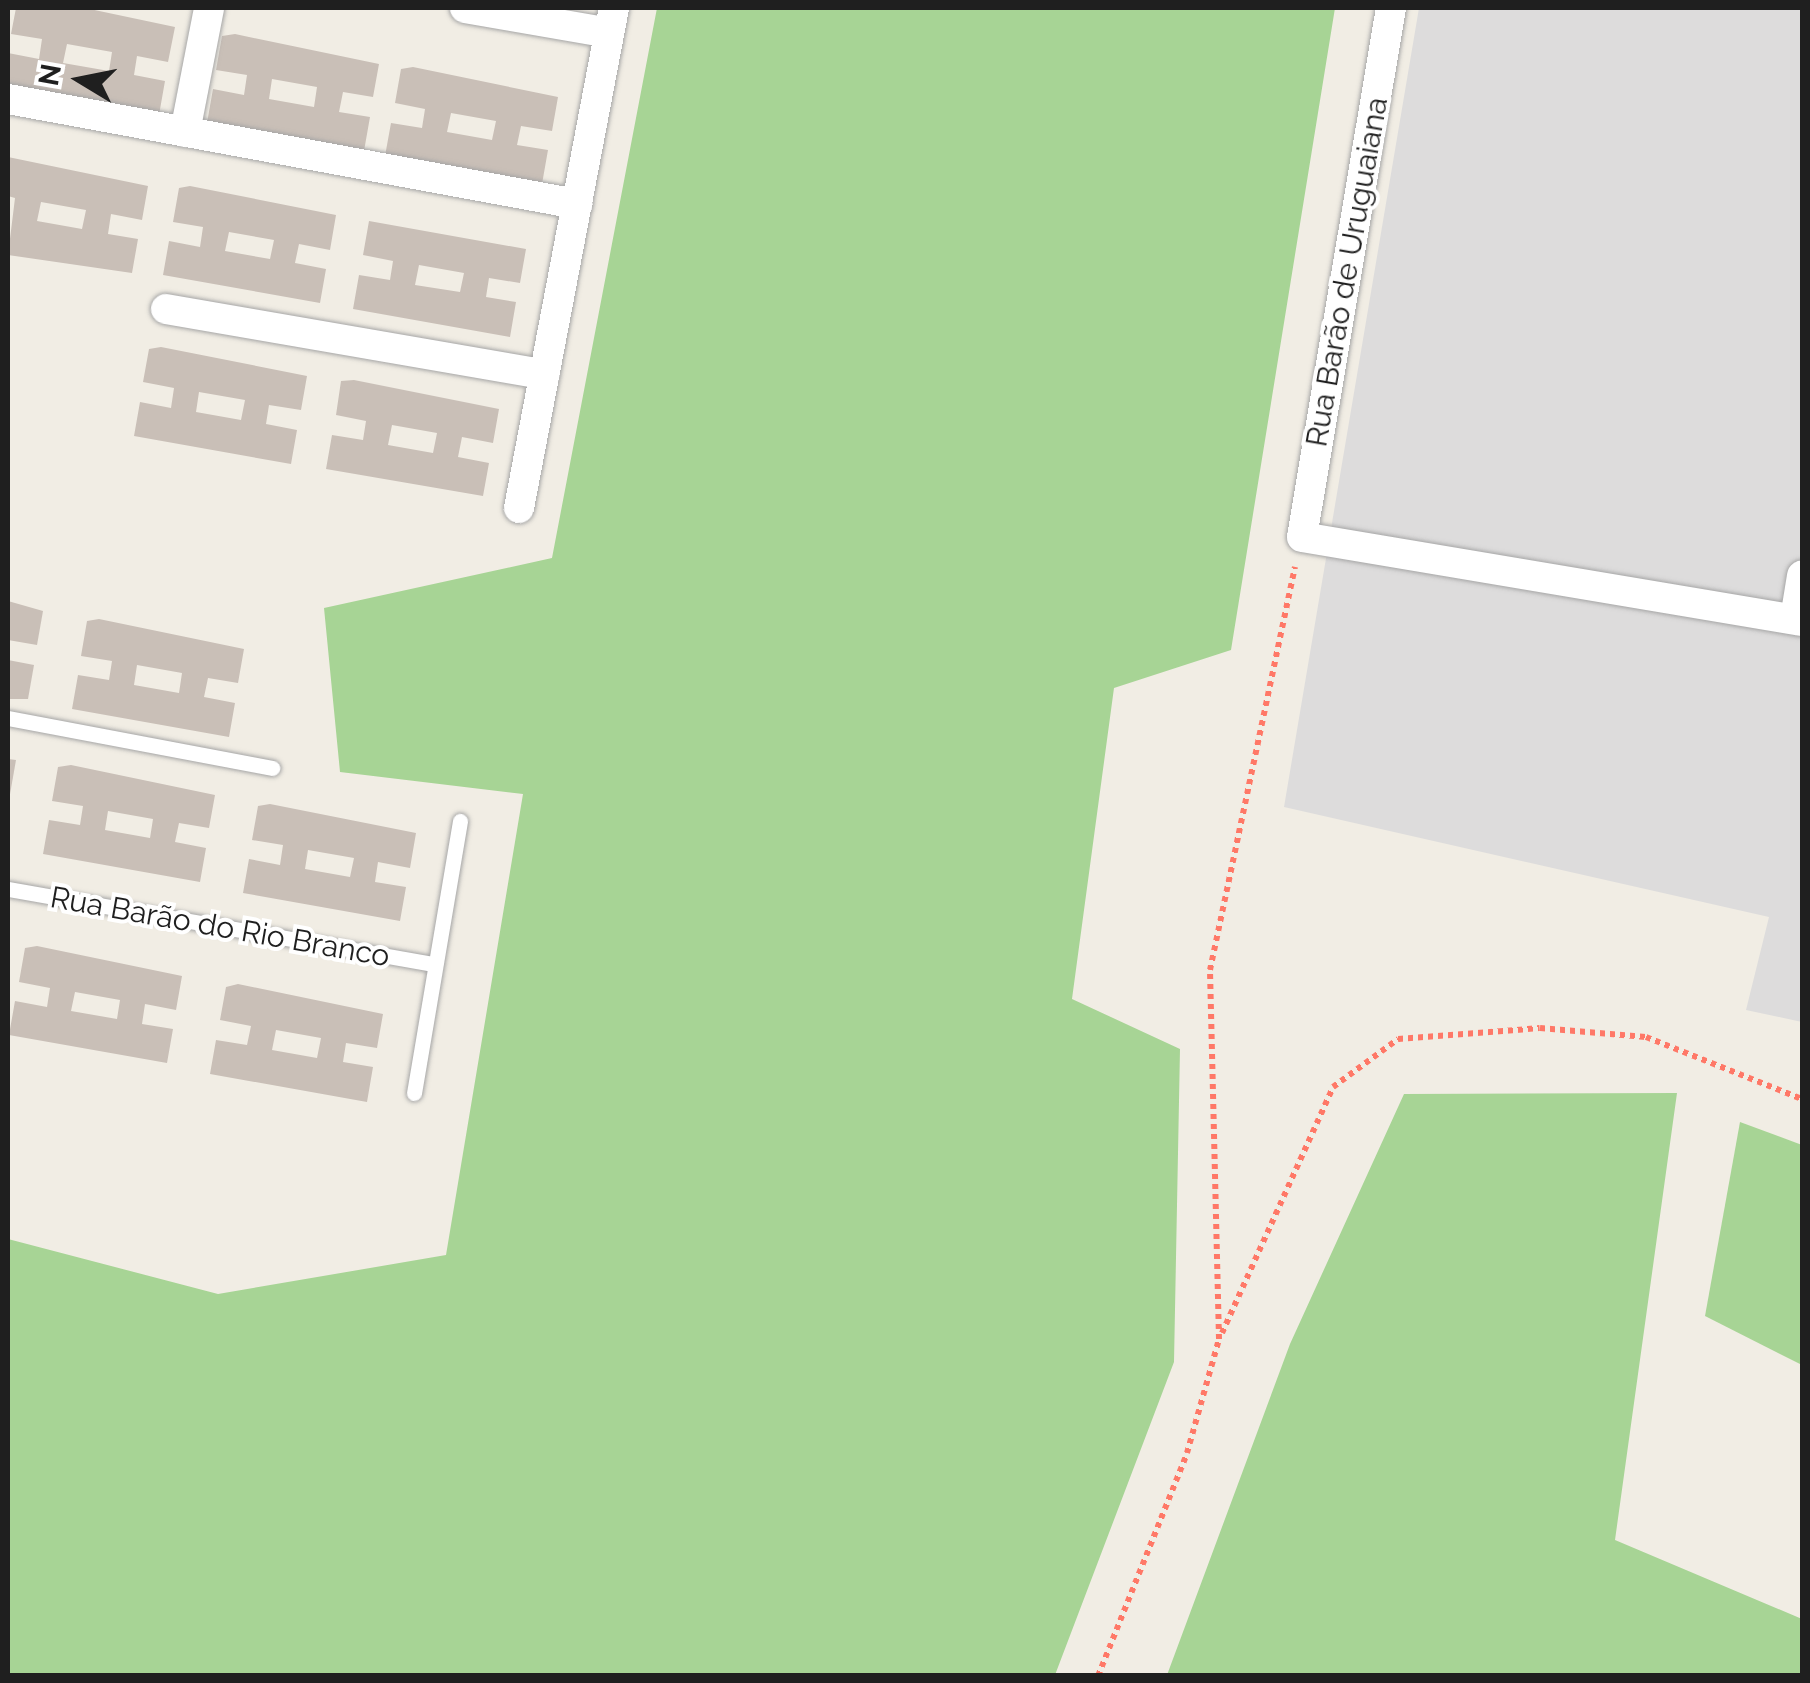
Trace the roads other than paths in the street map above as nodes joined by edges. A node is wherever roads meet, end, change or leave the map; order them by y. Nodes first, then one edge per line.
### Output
1 (209, 8) edge
2 (465, 8) edge
3 (1391, 8) edge
4 (612, 20) edge
5 (8, 100) edge
6 (186, 132) junction
7 (577, 204) junction
8 (166, 310) dead end
9 (544, 374) junction
10 (519, 508) dead end
11 (1802, 576) edge
12 (1799, 620) edge
13 (8, 718) edge
14 (272, 768) dead end
15 (460, 821) dead end
16 (8, 889) edge
17 (433, 964) junction
18 (414, 1093) dead end

1 - 6 street
2 - 4 street
3 - 12 street, Rua Barão de Uruguaiana
4 - 7 street
5 - 6 street
6 - 7 street
7 - 9 street
8 - 9 street
9 - 10 street
11 - 12 street
13 - 14 lane
15 - 17 lane, Rua Barão do Rio Branco
16 - 17 lane, Rua Barão do Rio Branco
17 - 18 lane, Rua Barão do Rio Branco

